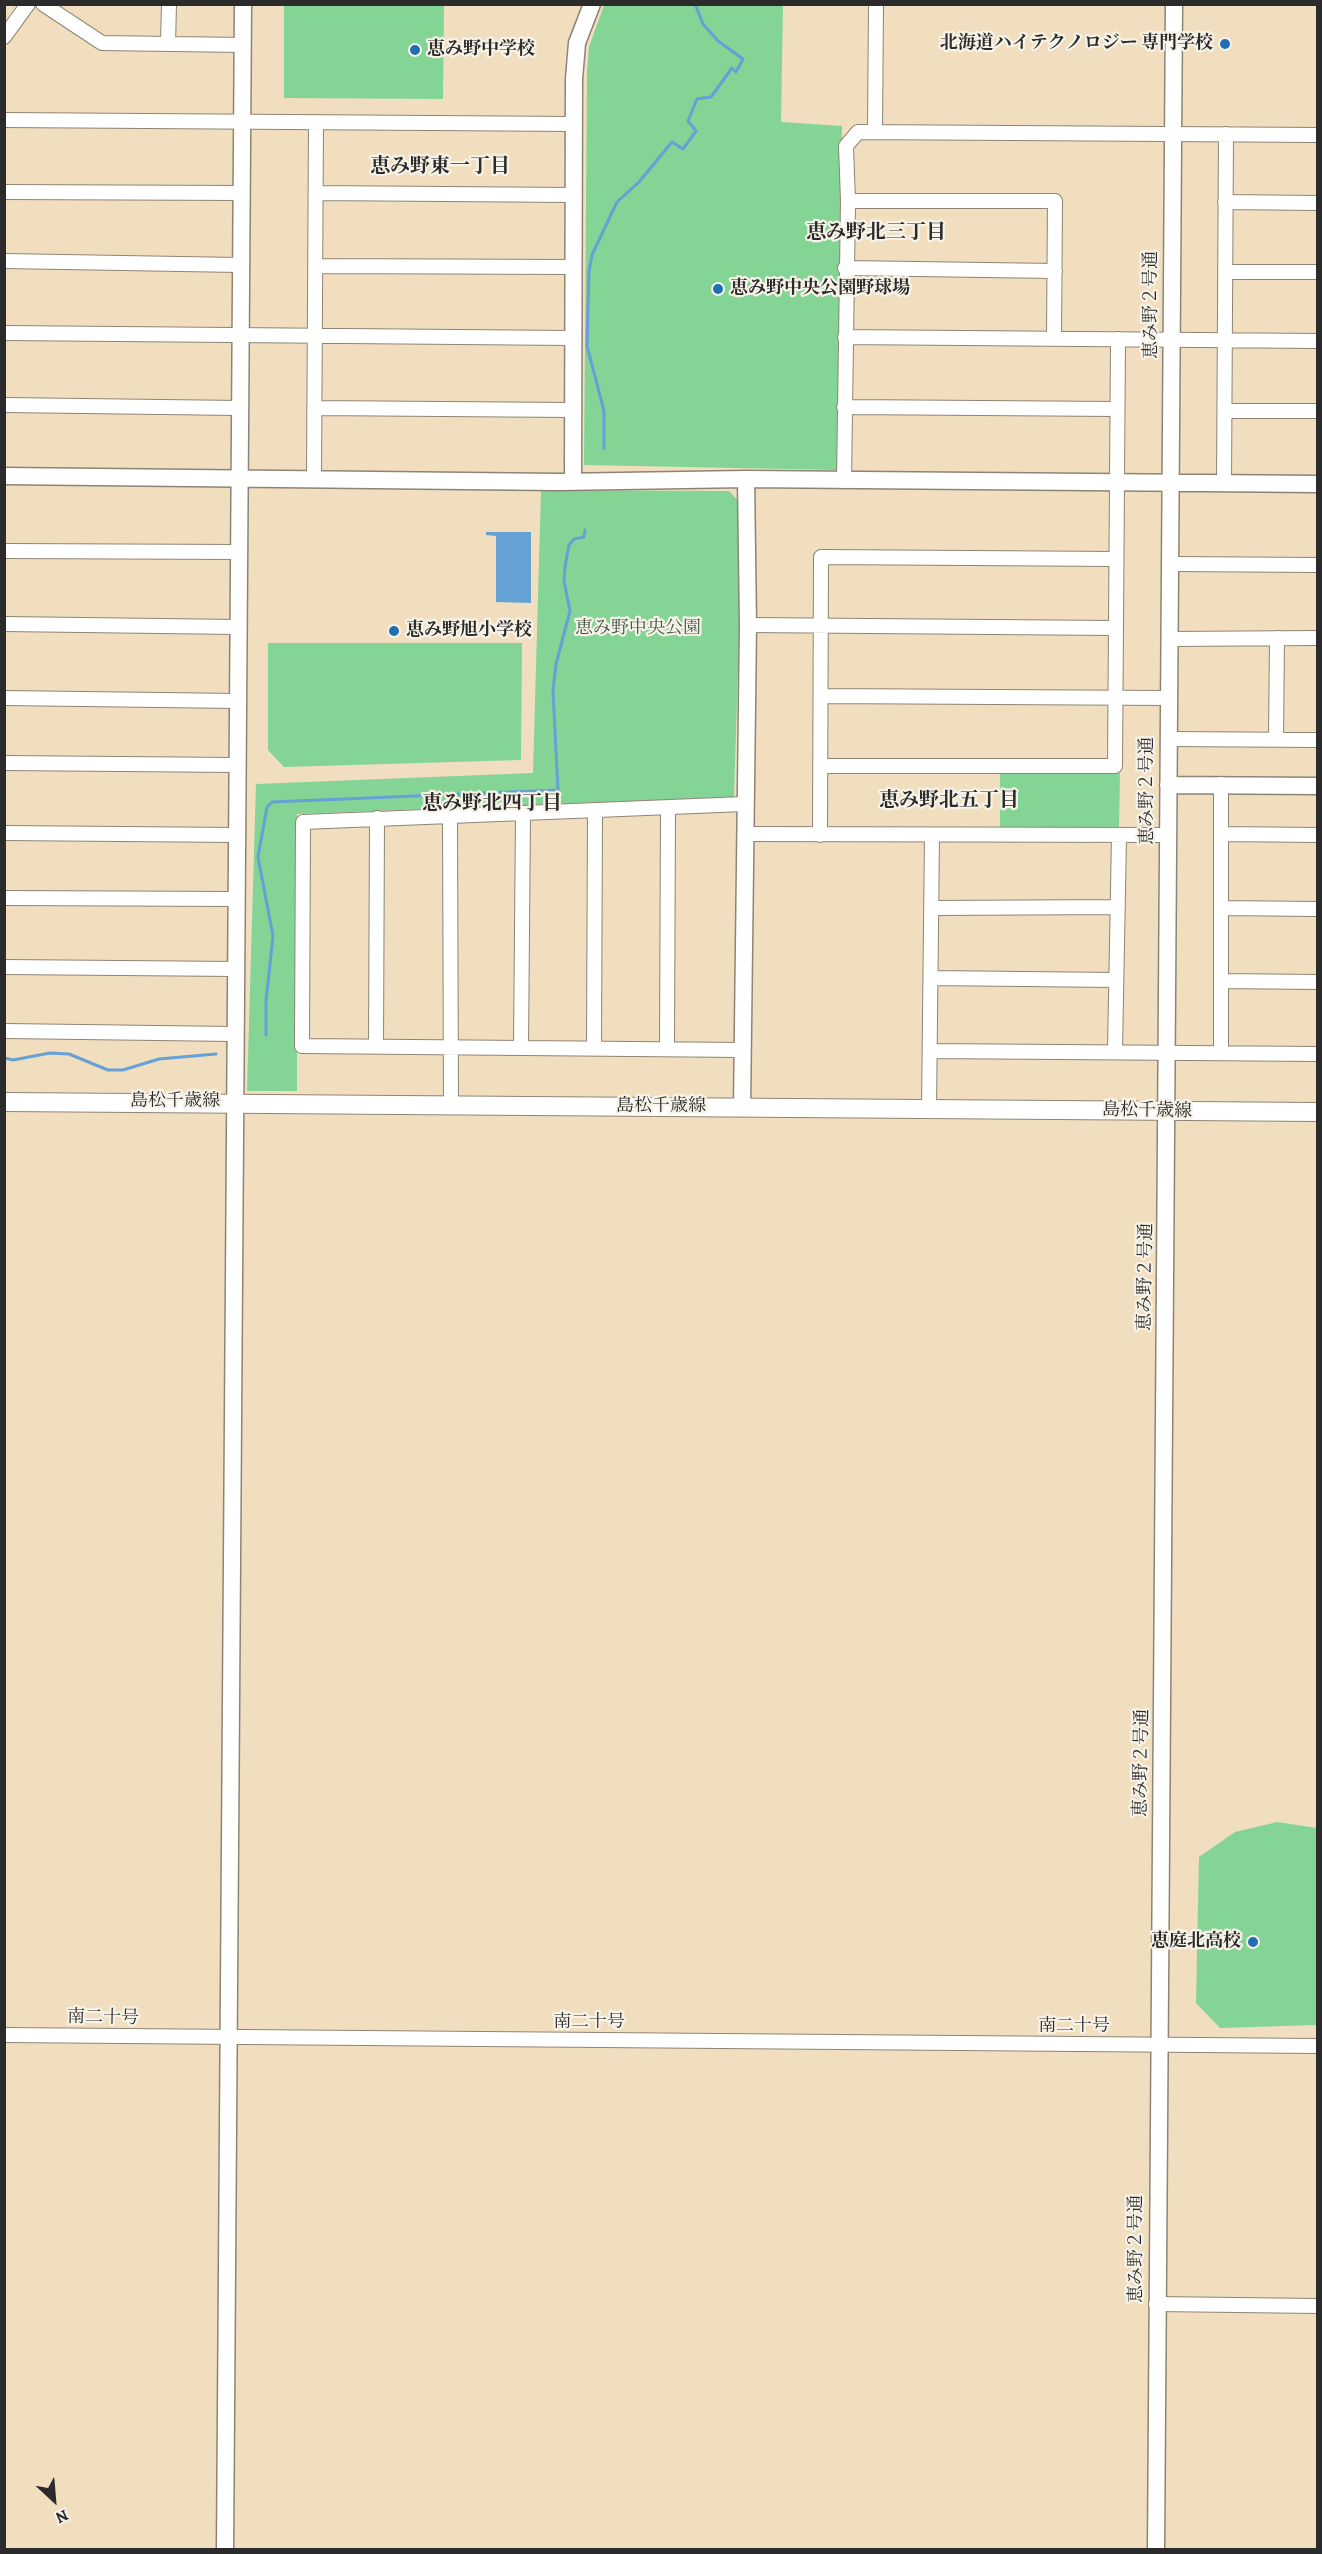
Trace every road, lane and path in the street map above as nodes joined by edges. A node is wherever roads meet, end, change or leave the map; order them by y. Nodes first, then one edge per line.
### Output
1 (28, 4) edge
2 (43, 4) edge
3 (169, 4) edge
4 (243, 4) edge
5 (592, 4) edge
6 (876, 4) edge
7 (1174, 4) edge
8 (4, 38) edge
9 (168, 44) junction
10 (243, 45) junction
11 (4, 120) edge
12 (241, 122) junction
13 (316, 122) junction
14 (573, 124) junction
15 (875, 131) junction
16 (1173, 134) junction
17 (1226, 134) junction
18 (1317, 135) edge
19 (4, 192) edge
20 (316, 193) junction
21 (241, 194) junction
22 (574, 195) junction
23 (848, 201) junction
24 (1225, 202) junction
25 (1317, 203) edge
26 (4, 261) edge
27 (240, 265) junction
28 (316, 266) junction
29 (573, 267) junction
30 (845, 268) junction
31 (1055, 271) junction
32 (1225, 272) junction
33 (1317, 272) edge
34 (4, 333) edge
35 (315, 336) junction
36 (241, 337) junction
37 (845, 337) junction
38 (572, 338) junction
39 (1054, 339) junction
40 (1118, 339) junction
41 (1171, 340) junction
42 (1224, 340) junction
43 (1317, 341) edge
44 (4, 405) edge
45 (844, 407) junction
46 (240, 408) junction
47 (314, 408) junction
48 (1117, 409) junction
49 (572, 410) junction
50 (1224, 411) junction
51 (1317, 411) edge
52 (4, 476) edge
53 (239, 479) junction
54 (314, 479) junction
55 (746, 479) junction
56 (573, 481) junction
57 (844, 481) junction
58 (1117, 483) junction
59 (1171, 483) junction
60 (1224, 484) junction
61 (1317, 484) edge
62 (4, 551) edge
63 (239, 552) junction
64 (1116, 559) junction
65 (1171, 564) junction
66 (1317, 565) edge
67 (4, 624) edge
68 (747, 625) junction
69 (238, 627) junction
70 (821, 628) junction
71 (1115, 628) junction
72 (1277, 638) junction
73 (1317, 638) edge
74 (1170, 639) junction
75 (820, 696) junction
76 (4, 698) edge
77 (1116, 698) junction
78 (1168, 698) junction
79 (238, 700) junction
80 (1168, 739) junction
81 (1276, 740) junction
82 (1317, 740) edge
83 (4, 763) edge
84 (236, 765) junction
85 (820, 766) junction
86 (1221, 784) junction
87 (1168, 785) junction
88 (1317, 786) edge
89 (744, 804) junction
90 (668, 808) junction
91 (595, 812) junction
92 (523, 814) junction
93 (450, 816) junction
94 (377, 818) junction
95 (4, 833) edge
96 (745, 834) junction
97 (1221, 834) junction
98 (237, 835) junction
99 (819, 835) junction
100 (932, 835) junction
101 (1168, 835) junction
102 (1317, 835) edge
103 (1119, 836) junction
104 (4, 898) edge
105 (237, 899) junction
106 (932, 908) junction
107 (1118, 908) junction
108 (1221, 908) junction
109 (1317, 909) edge
110 (4, 967) edge
111 (236, 969) junction
112 (931, 978) junction
113 (1116, 980) junction
114 (1221, 981) junction
115 (1317, 982) edge
116 (4, 1031) edge
117 (234, 1034) junction
118 (376, 1046) junction
119 (449, 1047) junction
120 (521, 1047) junction
121 (667, 1047) junction
122 (594, 1048) junction
123 (742, 1050) junction
124 (930, 1051) junction
125 (1115, 1051) junction
126 (1168, 1053) junction
127 (1221, 1053) junction
128 (1317, 1054) edge
129 (4, 1102) edge
130 (234, 1102) junction
131 (451, 1107) junction
132 (742, 1108) junction
133 (929, 1108) junction
134 (1167, 1112) junction
135 (1317, 1112) edge
136 (4, 2035) edge
137 (230, 2038) junction
138 (1166, 2045) junction
139 (1317, 2046) edge
140 (1165, 2304) junction
141 (1317, 2306) edge
142 (225, 2550) edge
143 (1156, 2550) edge

1 - 8 street
2 - 9 street
3 - 9 street
4 - 10 street
5 - 14 street
6 - 15 street
7 - 16 street, 恵み野２号通
9 - 10 street
10 - 12 street
11 - 12 street
12 - 13 street
12 - 21 street
13 - 14 street
13 - 20 street
14 - 22 street
15 - 16 street
15 - 23 street
16 - 17 street
16 - 41 street, 恵み野２号通
17 - 18 street
17 - 24 street
19 - 21 street
20 - 22 street
20 - 28 street
21 - 27 street
22 - 29 street
23 - 30 street
23 - 31 street
24 - 25 street
24 - 32 street
26 - 27 street
27 - 36 street
28 - 29 street
28 - 35 street
29 - 38 street
30 - 31 street
30 - 37 street
31 - 39 street
32 - 33 street
32 - 42 street
34 - 36 street
35 - 36 street
35 - 38 street
35 - 47 street
36 - 46 street
37 - 39 street
37 - 45 street
38 - 49 street
39 - 40 street
40 - 41 street
40 - 48 street
41 - 42 street
41 - 59 street, 恵み野２号通
42 - 43 street
42 - 50 street
44 - 46 street
45 - 48 street
45 - 57 street
46 - 53 street
47 - 49 street
47 - 54 street
48 - 58 street
49 - 56 street
50 - 51 street
50 - 60 street
52 - 53 street
53 - 54 street
53 - 63 street
54 - 56 street
55 - 56 street
55 - 57 street
55 - 68 street
57 - 58 street
58 - 59 street
58 - 64 street
59 - 60 street
59 - 65 street, 恵み野２号通
60 - 61 street
62 - 63 street
63 - 69 street
64 - 70 street
64 - 71 street
65 - 66 street
65 - 74 street, 恵み野２号通
67 - 69 street
68 - 70 street
68 - 89 street
69 - 79 street
70 - 71 street
70 - 75 street
71 - 77 street
72 - 73 street
72 - 74 street
72 - 81 street
74 - 78 street, 恵み野２号通
75 - 77 street
75 - 85 street
76 - 79 street
77 - 78 street
77 - 85 street
78 - 80 street, 恵み野２号通
79 - 84 street
80 - 81 street
80 - 87 street, 恵み野２号通
81 - 82 street
83 - 84 street
84 - 98 street
85 - 99 street
86 - 87 street
86 - 88 street
86 - 97 street
87 - 101 street, 恵み野２号通
89 - 90 street
89 - 96 street
90 - 91 street
90 - 121 street
91 - 92 street
91 - 122 street
92 - 93 street
92 - 120 street
93 - 94 street
93 - 119 street
94 - 118 street
94 - 118 street
95 - 98 street
96 - 99 street
96 - 123 street
97 - 102 street
97 - 108 street
98 - 105 street
99 - 100 street
100 - 103 street
100 - 106 street
101 - 103 street
101 - 126 street, 恵み野２号通
103 - 107 street
104 - 105 street
105 - 111 street
106 - 107 street
106 - 112 street
107 - 113 street
108 - 109 street
108 - 114 street
110 - 111 street
111 - 117 street
112 - 113 street
112 - 124 street
113 - 125 street
114 - 115 street
114 - 127 street
116 - 117 street
117 - 130 street
118 - 119 street
119 - 120 street
119 - 131 street
120 - 122 street
121 - 122 street
121 - 123 street
123 - 132 street
124 - 125 street
124 - 133 street
125 - 126 street
126 - 127 street
126 - 134 street, 恵み野２号通
127 - 128 street
129 - 130 main road, 島松千歳線
130 - 131 main road, 島松千歳線
130 - 137 street
131 - 132 main road, 島松千歳線
132 - 133 main road, 島松千歳線
133 - 134 main road, 島松千歳線
134 - 135 main road, 島松千歳線
134 - 138 street, 恵み野２号通
136 - 137 street, 南二十号
137 - 138 street, 南二十号
137 - 142 street
138 - 139 street, 南二十号
138 - 140 street, 恵み野２号通
140 - 141 street
140 - 143 street, 恵み野２号通

